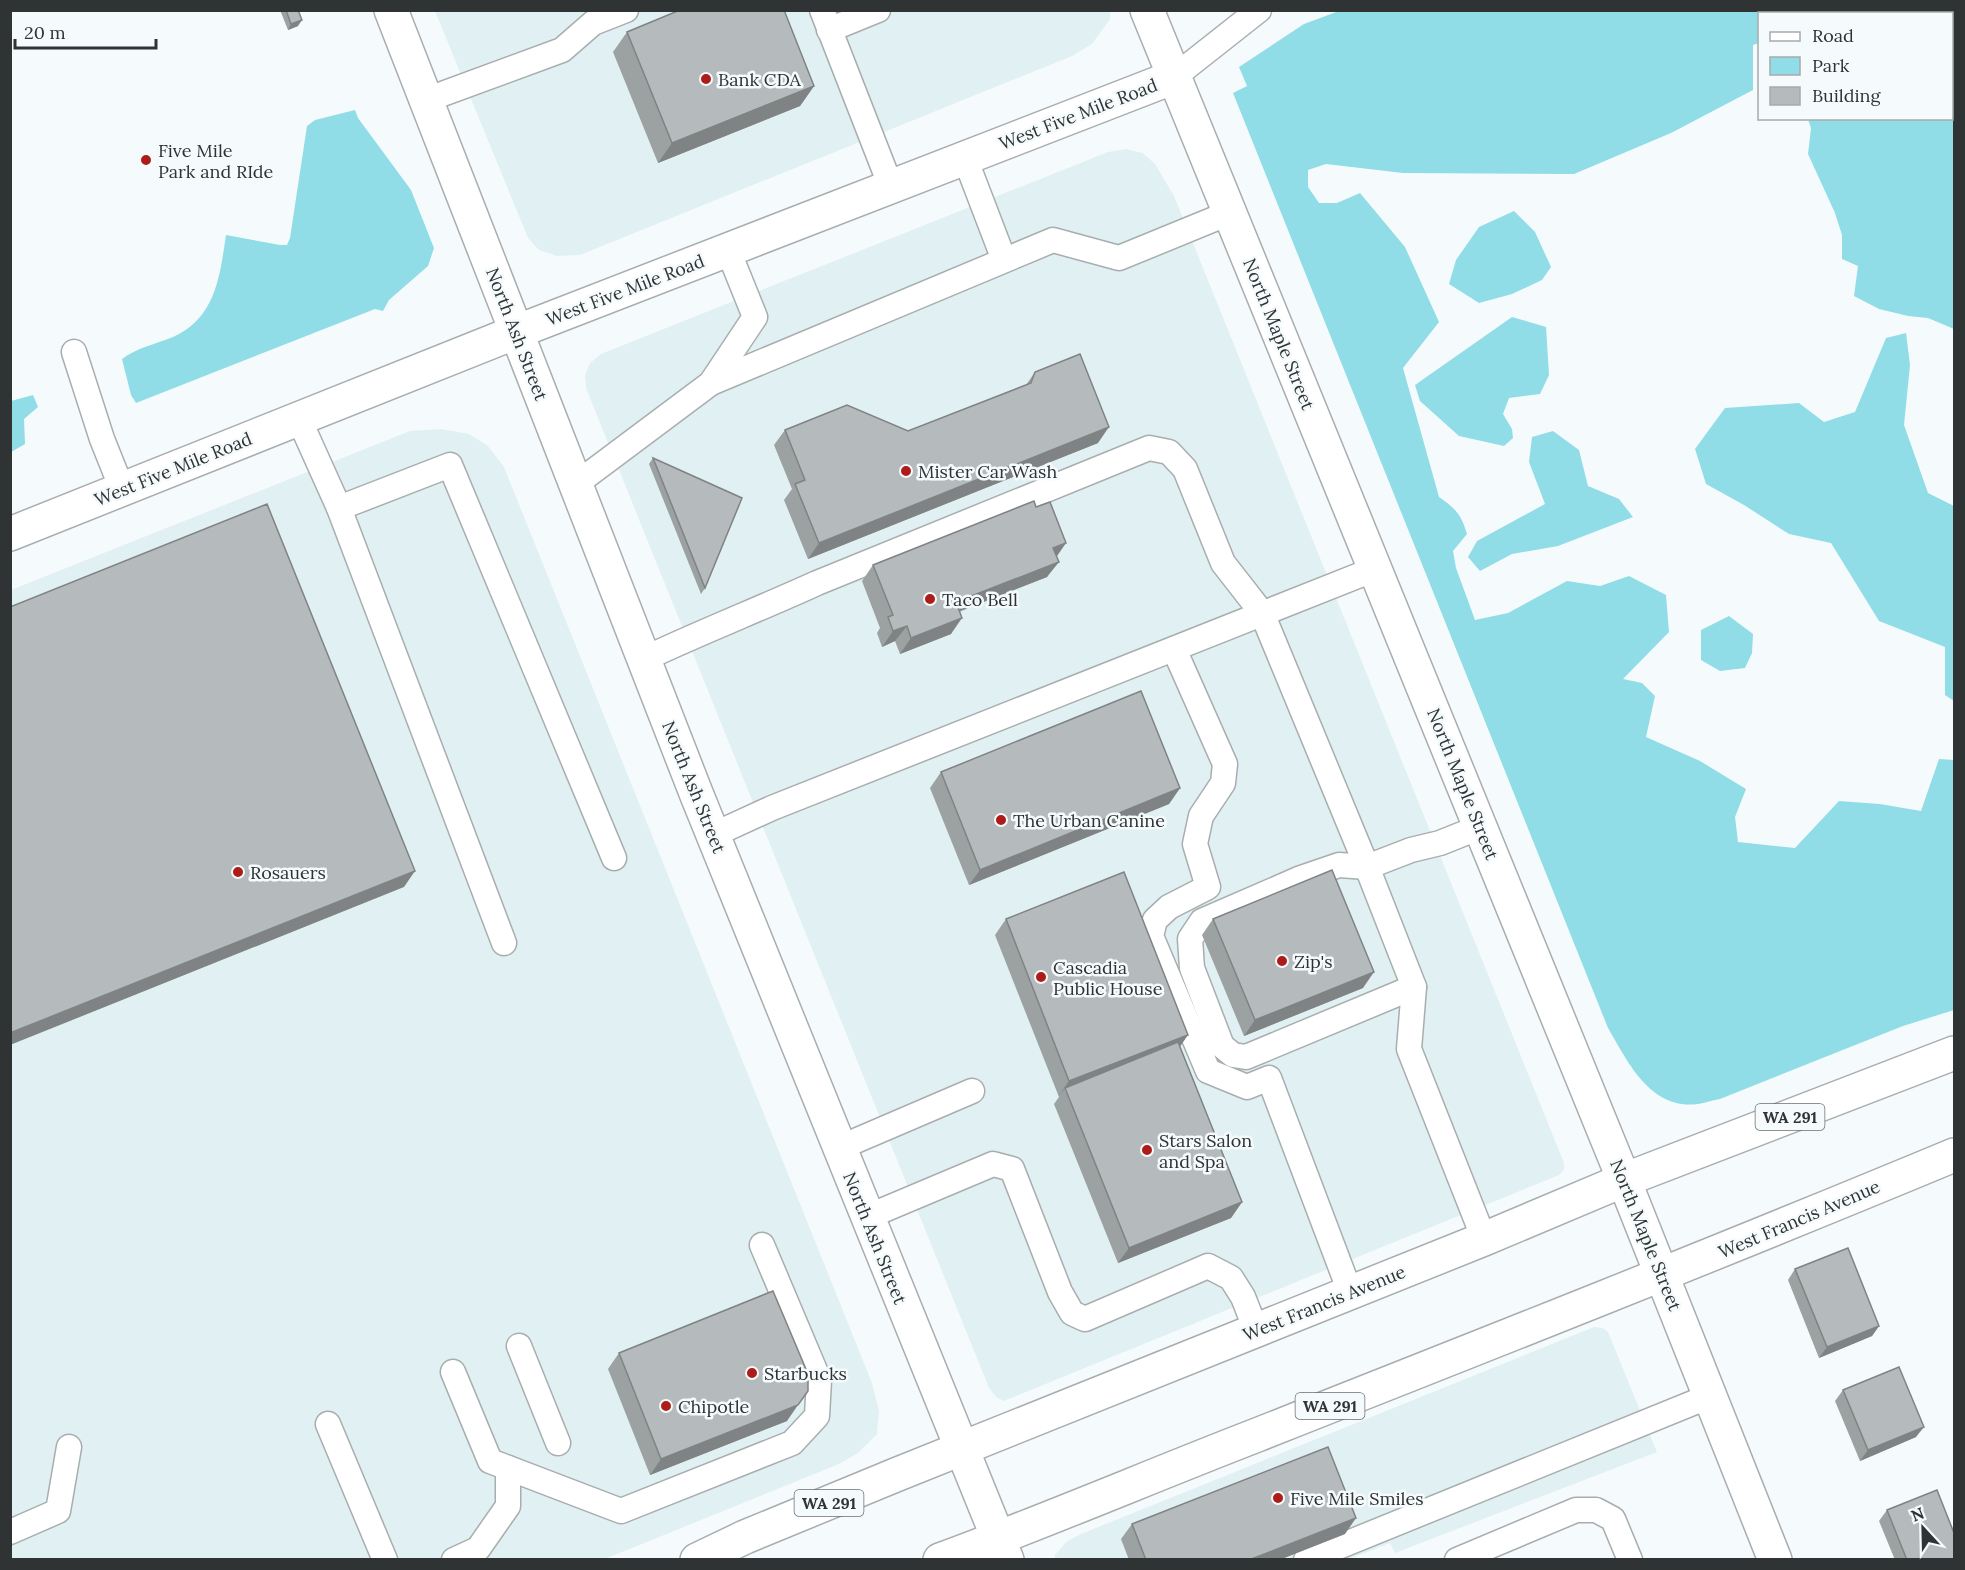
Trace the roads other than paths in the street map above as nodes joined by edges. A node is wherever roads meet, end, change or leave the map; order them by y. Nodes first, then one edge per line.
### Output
1 (391, 10) edge
2 (626, 10) edge
3 (878, 10) edge
4 (1147, 10) edge
5 (1259, 10) edge
6 (825, 20) edge
7 (1174, 77) junction
8 (426, 100) junction
9 (965, 158) junction
10 (891, 187) junction
11 (1229, 213) junction
12 (728, 250) junction
13 (1004, 260) junction
14 (516, 332) junction
15 (74, 352) dead end
16 (711, 383) junction
17 (299, 418) junction
18 (576, 484) junction
19 (122, 489) junction
20 (339, 508) junction
21 (10, 534) edge
22 (1375, 569) junction
23 (1262, 613) junction
24 (1174, 649) junction
25 (644, 659) junction
26 (1480, 827) junction
27 (713, 835) junction
28 (614, 858) dead end
29 (1367, 867) junction
30 (504, 943) dead end
31 (1414, 987) junction
32 (1954, 1053) edge
33 (972, 1091) dead end
34 (839, 1148) junction
35 (1954, 1155) edge
36 (1624, 1180) junction
37 (867, 1217) junction
38 (1485, 1239) junction
39 (762, 1245) dead end
40 (1662, 1276) junction
41 (1350, 1292) junction
42 (1256, 1330) junction
43 (519, 1346) dead end
44 (453, 1372) dead end
45 (1710, 1396) junction
46 (328, 1424) dead end
47 (558, 1443) dead end
48 (69, 1447) dead end
49 (962, 1449) junction
50 (508, 1468) junction
51 (10, 1532) edge
52 (1002, 1549) edge
53 (385, 1560) edge
54 (454, 1560) edge
55 (697, 1560) edge
56 (940, 1560) edge
57 (1306, 1560) edge
58 (1456, 1560) edge
59 (1630, 1560) edge
60 (1775, 1560) edge

1 - 8 main road, North Ash Street
2 - 8 lane
3 - 6 lane
4 - 7 main road, North Maple Street
5 - 7 lane
6 - 10 lane
7 - 9 main road, West Five Mile Road
7 - 11 main road, North Maple Street
8 - 14 main road, North Ash Street
9 - 10 main road, West Five Mile Road
9 - 13 lane
10 - 12 main road, West Five Mile Road
11 - 13 lane
11 - 22 main road, North Maple Street
12 - 14 main road, West Five Mile Road
12 - 16 lane
13 - 16 lane
14 - 17 main road, West Five Mile Road
14 - 18 main road, North Ash Street
15 - 19 lane
16 - 18 lane
17 - 19 main road, West Five Mile Road
17 - 20 lane
18 - 25 main road, North Ash Street
19 - 21 main road, West Five Mile Road
20 - 28 lane
20 - 30 lane
22 - 23 lane
22 - 26 main road, North Maple Street
23 - 24 lane
23 - 25 lane
23 - 29 lane
24 - 27 lane
24 - 41 lane
25 - 27 main road, North Ash Street
26 - 29 lane
26 - 36 main road, North Maple Street
27 - 34 main road, North Ash Street
29 - 31 lane
29 - 31 lane
31 - 38 lane
32 - 36 main road, West Francis Avenue / WA 291
33 - 34 lane
34 - 37 main road, North Ash Street
35 - 40 main road, West Francis Avenue / WA 291
36 - 38 main road, West Francis Avenue / WA 291
36 - 40 main road, North Maple Street
37 - 42 lane
37 - 49 main road, North Ash Street
38 - 41 main road, West Francis Avenue / WA 291
39 - 50 lane
40 - 45 main road, North Maple Street
40 - 52 main road, West Francis Avenue / WA 291
41 - 42 main road, West Francis Avenue / WA 291
42 - 49 main road, West Francis Avenue / WA 291
43 - 47 lane
44 - 50 lane
45 - 57 lane
45 - 60 main road, North Maple Street
46 - 53 lane
48 - 51 lane
49 - 52 main road, North Ash Street
49 - 55 main road, West Francis Avenue / WA 291
50 - 54 lane
52 - 56 main road, West Francis Avenue / WA 291
58 - 59 lane

